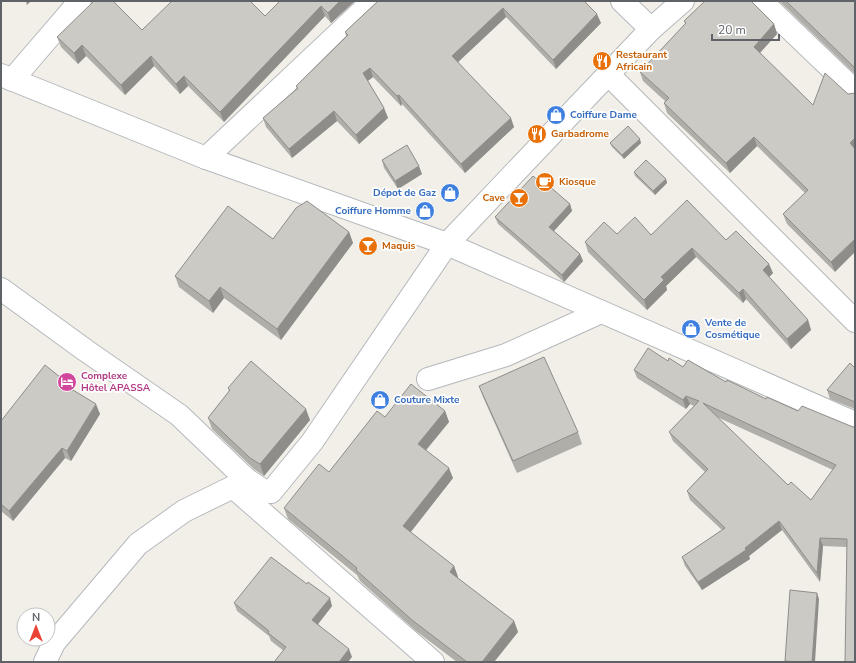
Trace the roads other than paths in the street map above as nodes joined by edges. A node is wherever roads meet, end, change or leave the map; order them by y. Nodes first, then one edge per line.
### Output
1 (80, 1) edge
2 (373, 1) edge
3 (622, 1) edge
4 (683, 1) edge
5 (761, 1) edge
6 (651, 29) junction
7 (609, 75) junction
8 (7, 78) edge
9 (855, 91) edge
10 (206, 158) junction
11 (447, 244) junction
12 (1, 289) edge
13 (601, 312) junction
14 (855, 321) edge
15 (428, 379) dead end
16 (855, 423) edge
17 (240, 483) junction
18 (45, 662) edge
19 (433, 662) edge

1 - 8 street
2 - 10 street
3 - 6 street
4 - 6 street
5 - 9 street
6 - 7 street
7 - 11 street
7 - 14 street
8 - 10 street
10 - 11 street
11 - 13 street
11 - 17 street
12 - 17 street
13 - 15 street
13 - 16 street
17 - 18 street
17 - 19 street

